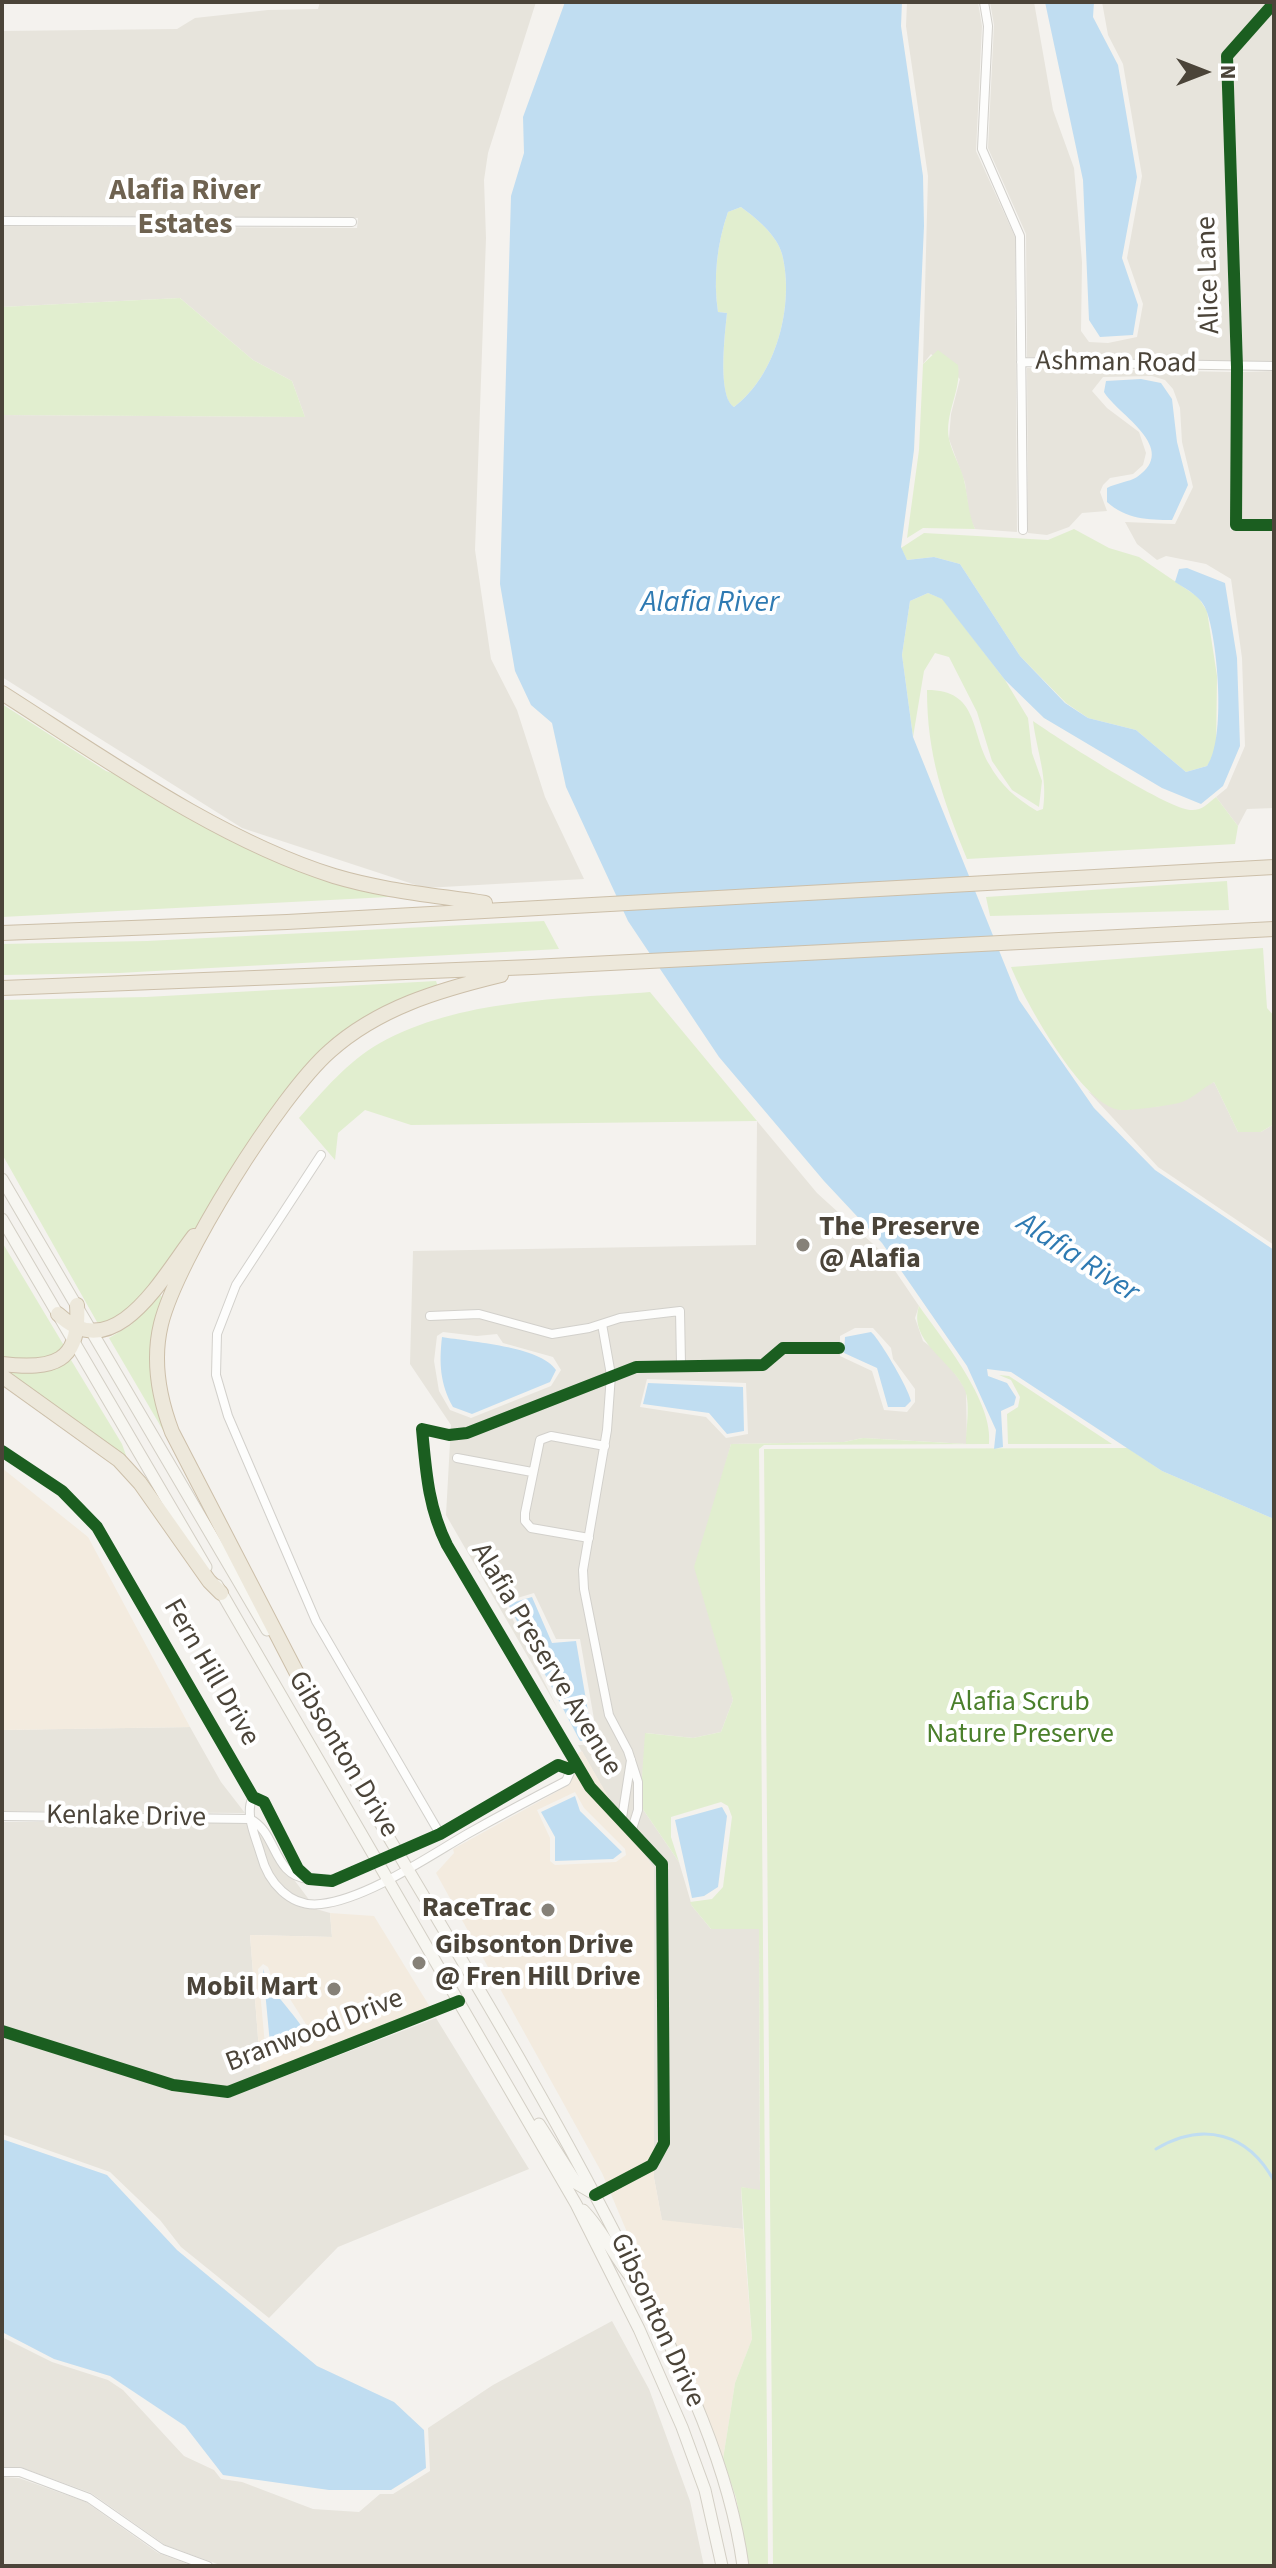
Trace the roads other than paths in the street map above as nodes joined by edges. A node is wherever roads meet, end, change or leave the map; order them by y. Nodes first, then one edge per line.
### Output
1 (984, 2) edge
2 (1274, 3) edge
3 (2, 221) edge
4 (352, 222) dead end
5 (1021, 362) junction
6 (1274, 366) edge
7 (1237, 367) junction
8 (1274, 525) edge
9 (1023, 530) dead end
10 (2, 693) edge
11 (1274, 867) edge
12 (527, 907) junction
13 (1273, 929) edge
14 (2, 933) edge
15 (532, 967) junction
16 (2, 988) edge
17 (321, 1155) dead end
18 (2, 1179) edge
19 (222, 1201) junction
20 (2, 1219) edge
21 (77, 1305) junction
22 (58, 1314) joint
23 (430, 1316) dead end
24 (602, 1324) junction
25 (94, 1332) junction
26 (76, 1336) junction
27 (839, 1348) dead end
28 (2, 1364) edge
29 (681, 1364) junction
30 (611, 1375) junction
31 (2, 1376) edge
32 (605, 1446) junction
33 (2, 1451) edge
34 (457, 1458) dead end
35 (532, 1472) junction
36 (589, 1538) junction
37 (221, 1593) junction
38 (332, 1741) junction
39 (631, 1759) junction
40 (573, 1767) junction
41 (253, 1797) junction
42 (2, 1816) edge
43 (622, 1818) junction
44 (250, 1819) junction
45 (632, 1829) junction
46 (440, 1834) junction
47 (399, 1851) junction
48 (378, 1858) junction
49 (408, 1869) junction
50 (309, 1879) junction
51 (389, 1879) junction
52 (459, 2001) junction
53 (2, 2031) edge
54 (513, 2093) junction
55 (595, 2195) junction
56 (576, 2204) junction
57 (645, 2293) junction
58 (2, 2472) edge
59 (208, 2566) edge
60 (722, 2566) edge
61 (743, 2566) edge

1 - 5 street, Ashman Road
2 - 7 street, Alice Lane
3 - 4 street
5 - 7 street, Ashman Road
5 - 9 street
6 - 7 street, Ashman Road
7 - 8 street, Alice Lane
10 - 12 highway
11 - 12 highway
12 - 14 highway
13 - 15 highway
15 - 16 highway
15 - 19 highway
17 - 46 street, Gibsonton Drive
18 - 21 main road, Gibsonton Drive
19 - 25 highway
19 - 38 highway
20 - 22 main road
21 - 25 main road, Gibsonton Drive
21 - 26 highway
22 - 26 highway
23 - 24 street
24 - 29 street
24 - 30 street
25 - 26 highway
25 - 38 main road, Gibsonton Drive
26 - 28 highway
26 - 37 main road, Gibsonton Drive
27 - 29 street
29 - 30 street
30 - 32 street
30 - 40 street, Alafia Preserve Avenue
31 - 37 highway
32 - 35 street
32 - 36 street
33 - 41 street, Fern Hill Drive
34 - 35 street
35 - 36 street
36 - 39 street
37 - 48 main road, Gibsonton Drive
38 - 47 main road, Gibsonton Drive
39 - 43 street
39 - 45 street
40 - 43 street, Alafia Preserve Avenue
40 - 46 street
40 - 49 street
41 - 44 street
41 - 50 street, Fern Hill Drive
42 - 44 street, Kenlake Drive
43 - 45 street, Alafia Preserve Avenue
44 - 50 street
44 - 51 street
45 - 55 street, Alafia Preserve Avenue
46 - 47 street
47 - 48 street
47 - 49 main road, Gibsonton Drive
48 - 50 street
48 - 51 main road, Gibsonton Drive
49 - 51 street
49 - 55 main road, Gibsonton Drive
51 - 52 main road, Gibsonton Drive
52 - 53 street, Branwood Drive
52 - 54 main road, Gibsonton Drive
54 - 55 main road
54 - 56 main road, Gibsonton Drive
55 - 57 main road, Gibsonton Drive
56 - 57 main road
56 - 60 main road, Gibsonton Drive
57 - 61 main road, Gibsonton Drive
58 - 59 street

